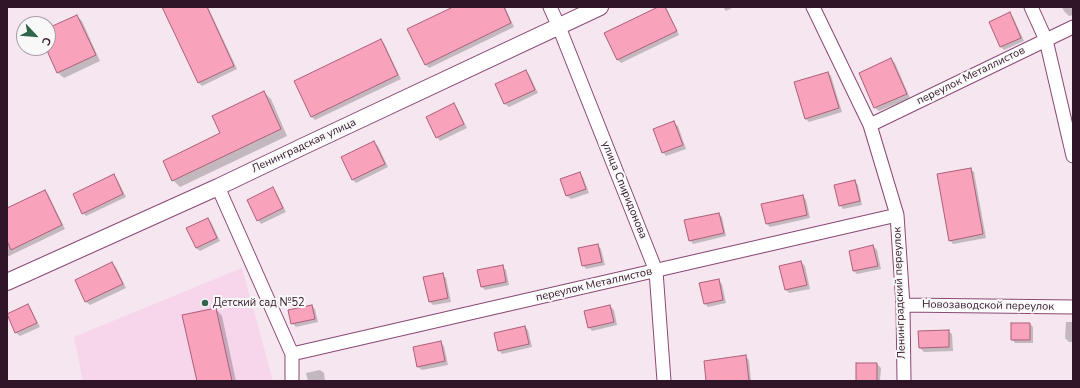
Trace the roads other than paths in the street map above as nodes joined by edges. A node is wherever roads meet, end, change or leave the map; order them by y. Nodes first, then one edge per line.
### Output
1 (550, 7) edge
2 (600, 7) edge
3 (813, 7) edge
4 (1031, 7) edge
5 (559, 27) junction
6 (1073, 27) edge
7 (1046, 40) junction
8 (870, 125) junction
9 (1073, 156) edge
10 (218, 187) junction
11 (897, 215) junction
12 (656, 271) junction
13 (7, 282) edge
14 (903, 304) junction
15 (1073, 307) edge
16 (292, 354) junction
17 (292, 381) edge
18 (664, 381) edge
19 (904, 381) edge

1 - 5 street, улица Спиридонова
2 - 5 street, Ленинградская улица
3 - 8 street, Ленинградский переулок
4 - 7 street
5 - 10 street, Ленинградская улица
5 - 12 street, улица Спиридонова
6 - 7 street, переулок Металлистов
7 - 8 street, переулок Металлистов
7 - 9 street
8 - 11 street, Ленинградский переулок
10 - 13 street, Ленинградская улица
10 - 16 street
11 - 12 street, переулок Металлистов
11 - 14 street, Ленинградский переулок
12 - 16 street, переулок Металлистов
12 - 18 street, улица Спиридонова
14 - 15 street, Новозаводской переулок
14 - 19 street, Ленинградский переулок
16 - 17 street

